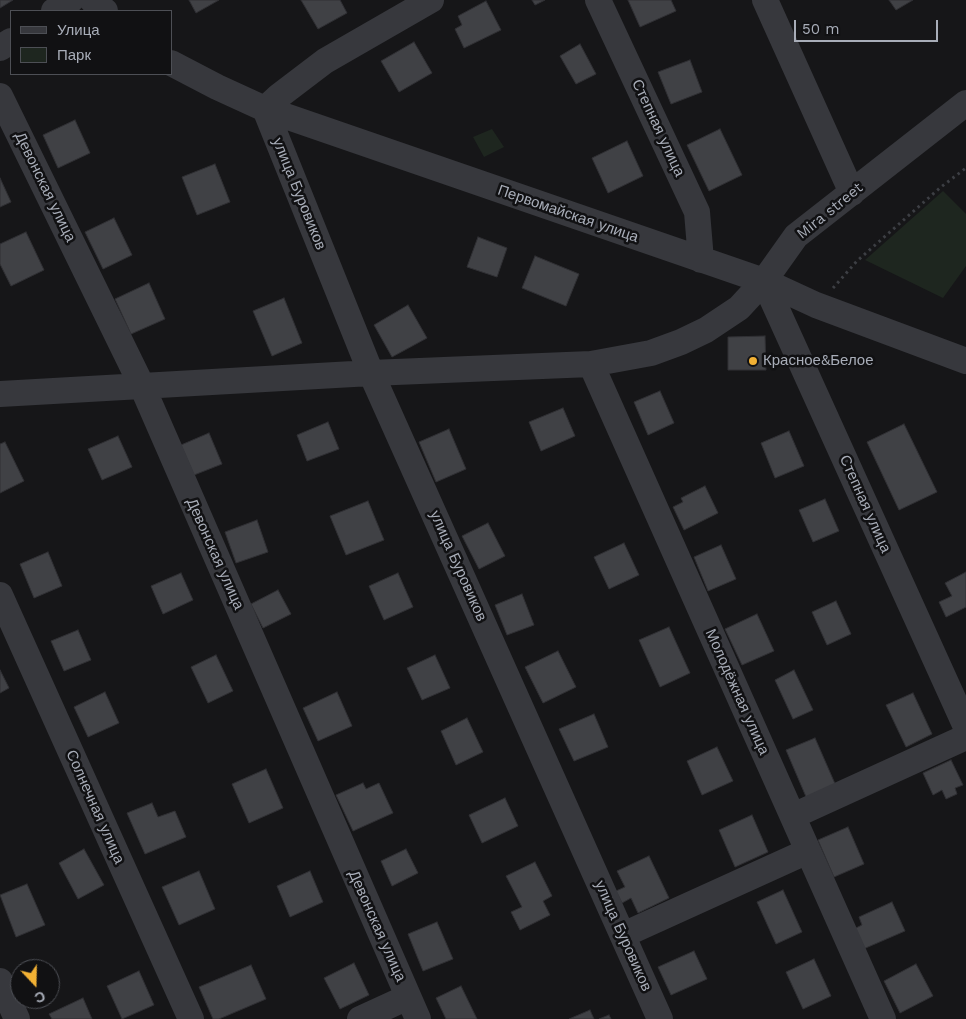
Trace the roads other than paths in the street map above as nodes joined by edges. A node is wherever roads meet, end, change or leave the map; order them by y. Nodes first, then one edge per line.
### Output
1 (71, 0) edge
2 (430, 0) edge
3 (598, 0) edge
4 (765, 0) edge
5 (56, 10) edge
6 (172, 64) edge
7 (0, 96) edge
8 (966, 103) edge
9 (265, 109) junction
10 (852, 193) junction
11 (701, 260) junction
12 (764, 280) junction
13 (966, 361) edge
14 (591, 364) junction
15 (371, 373) junction
16 (142, 386) junction
17 (0, 394) edge
18 (0, 596) edge
19 (966, 727) edge
20 (966, 737) edge
21 (793, 816) junction
22 (808, 851) junction
23 (623, 935) junction
24 (0, 981) edge
25 (413, 1008) edge
26 (17, 1019) edge
27 (191, 1019) edge
28 (360, 1019) edge
29 (660, 1019) edge
30 (883, 1019) edge

1 - 5 street
2 - 9 street
3 - 11 street, Степная улица
4 - 10 street
6 - 9 street, Первомайская улица
7 - 16 street, Девонская улица
8 - 10 street, Mira street
9 - 11 street, Первомайская улица
9 - 15 street, улица Буровиков
10 - 12 street, Mira street
11 - 12 street, Первомайская улица
12 - 13 street, Первомайская улица
12 - 14 street, Mira street
12 - 19 street, Степная улица
14 - 15 street, Mira street
14 - 21 street, Молодёжная улица
15 - 16 street, Mira street
15 - 23 street, улица Буровиков
16 - 17 street, Mira street
16 - 25 street, Девонская улица
18 - 27 street, Солнечная улица
20 - 21 street
21 - 22 street, Молодёжная улица
22 - 23 street
22 - 30 street, Молодёжная улица
23 - 29 street, улица Буровиков
24 - 26 street
25 - 28 street

